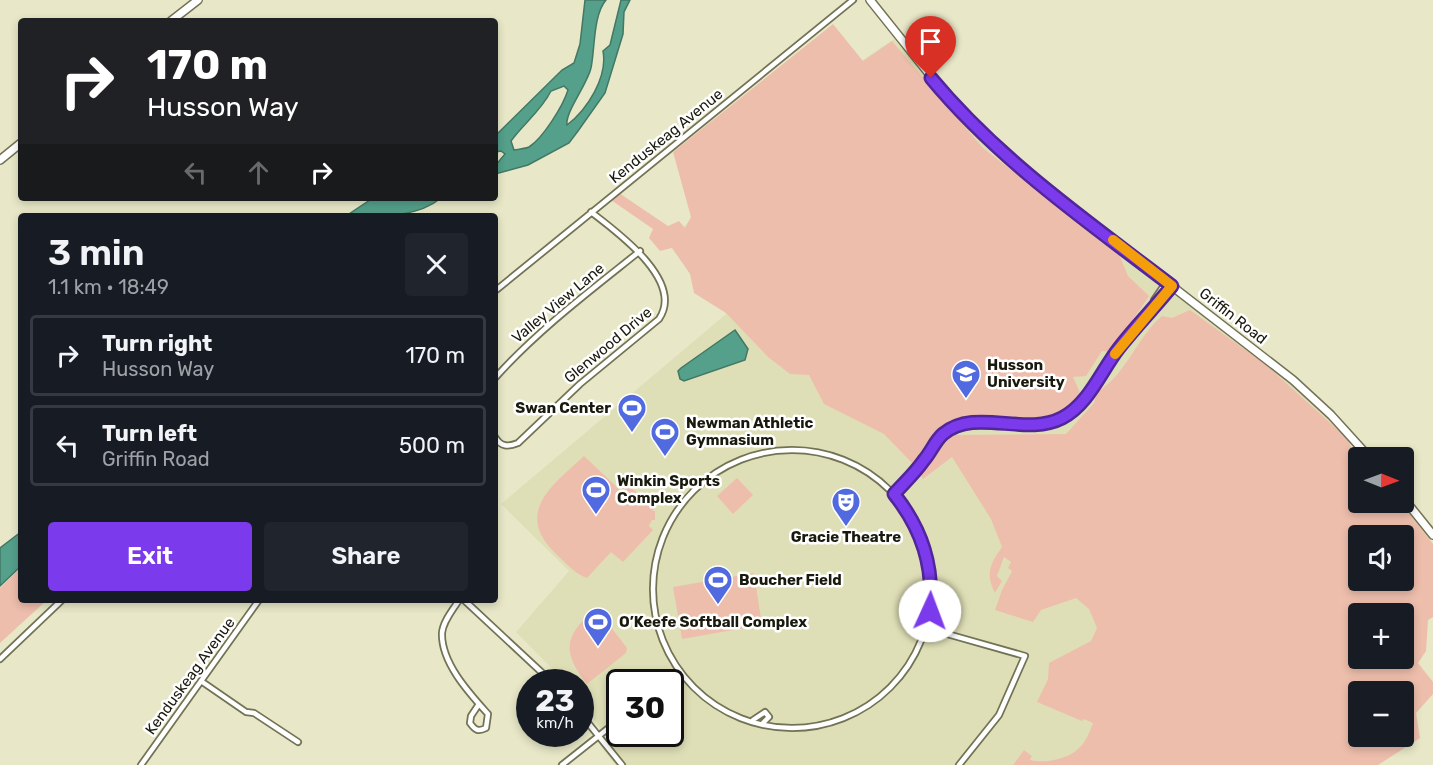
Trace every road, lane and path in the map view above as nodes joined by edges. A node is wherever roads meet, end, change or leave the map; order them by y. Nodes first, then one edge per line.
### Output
1 (198, 0) edge
2 (853, 0) edge
3 (870, 0) edge
4 (175, 18) edge
5 (18, 145) edge
6 (0, 160) edge
7 (591, 212) junction
8 (640, 251) junction
9 (1169, 284) junction
10 (498, 289) edge
11 (498, 375) edge
12 (498, 442) edge
13 (1360, 447) edge
14 (894, 494) junction
15 (1414, 511) edge
16 (1433, 535) edge
17 (59, 603) edge
18 (257, 603) edge
19 (457, 603) edge
20 (467, 603) edge
21 (926, 628) junction
22 (0, 659) edge
23 (538, 669) edge
24 (677, 669) edge
25 (684, 676) edge
26 (201, 681) junction
27 (479, 704) junction
28 (753, 720) junction
29 (762, 724) junction
30 (594, 729) edge
31 (606, 730) edge
32 (599, 735) junction
33 (298, 742) dead end
34 (141, 765) edge
35 (562, 765) edge
36 (622, 765) edge
37 (959, 765) edge

1 - 4 main road
2 - 7 street, Kenduskeag Avenue
3 - 9 main road, Griffin Road
5 - 6 main road
7 - 8 street, Glenwood Drive
7 - 10 street, Kenduskeag Avenue
8 - 11 street, Valley View Lane
8 - 12 street, Glenwood Drive
9 - 13 main road, Griffin Road
9 - 14 street
14 - 21 street
14 - 24 street
15 - 16 main road
17 - 22 street
18 - 26 street, Kenduskeag Avenue
19 - 27 street
20 - 23 street
21 - 29 street
21 - 37 street
25 - 28 street
26 - 33 street
26 - 34 street, Kenduskeag Avenue
27 - 27 street
28 - 29 street
28 - 29 street
30 - 32 street
31 - 32 street
32 - 35 street
32 - 36 street

